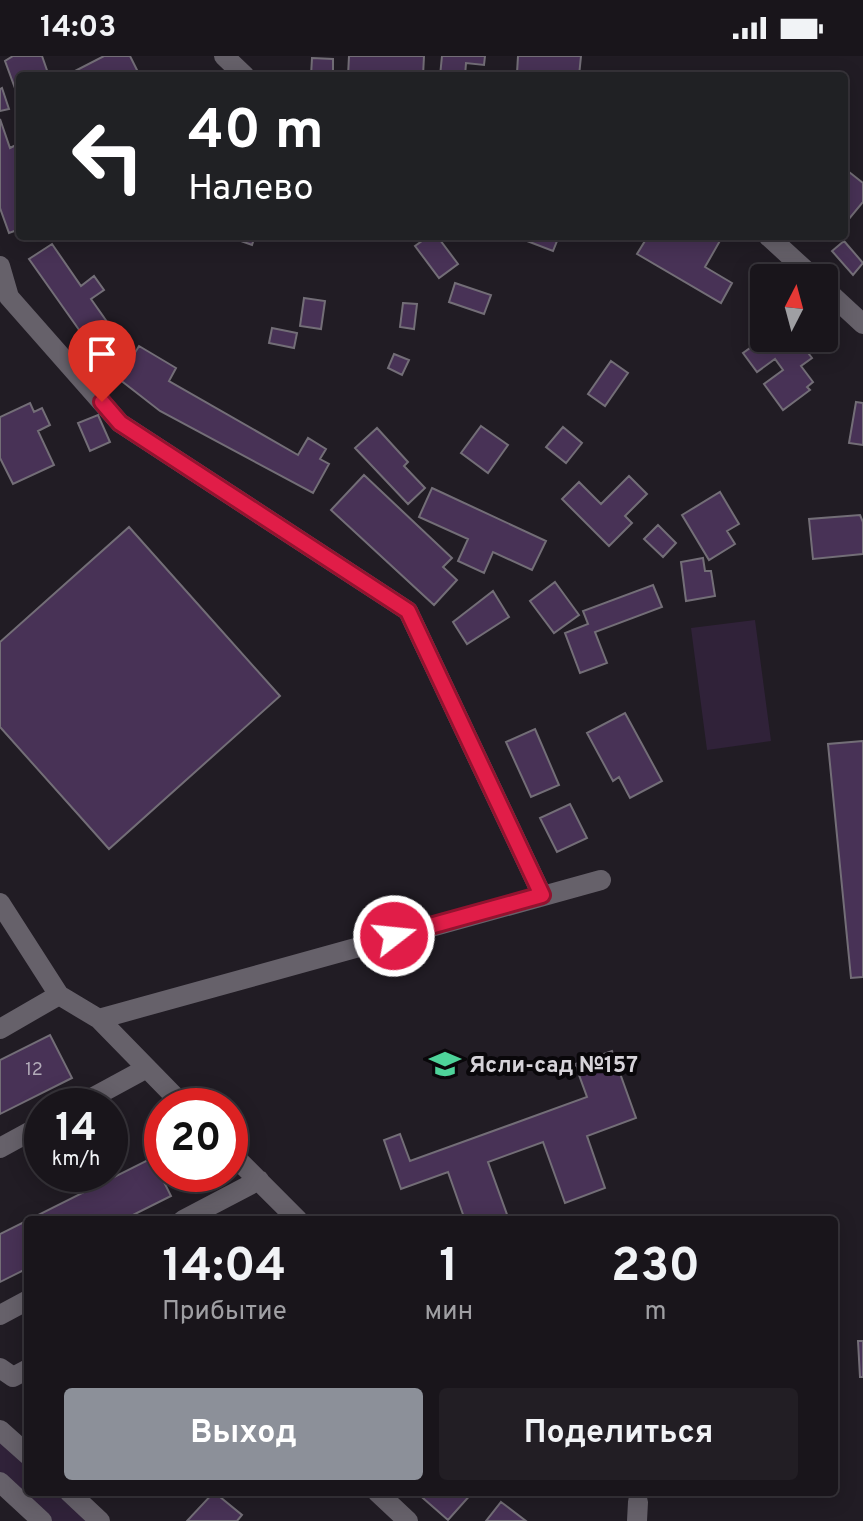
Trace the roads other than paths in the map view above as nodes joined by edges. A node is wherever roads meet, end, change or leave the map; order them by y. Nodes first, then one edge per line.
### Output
1 (224, 56) edge
2 (241, 72) edge
3 (772, 240) edge
4 (799, 264) edge
5 (0, 266) edge
6 (838, 301) edge
7 (863, 324) edge
8 (601, 880) dead end
9 (542, 895) junction
10 (0, 903) edge
11 (59, 995) junction
12 (99, 1019) junction
13 (0, 1029) edge
14 (147, 1068) junction
15 (110, 1088) edge
16 (166, 1088) edge
17 (24, 1135) edge
18 (0, 1148) edge
19 (248, 1169) edge
20 (259, 1180) junction
21 (191, 1216) edge
22 (294, 1216) edge
23 (24, 1302) edge
24 (0, 1315) edge
25 (0, 1368) edge
26 (24, 1371) edge
27 (0, 1430) edge
28 (24, 1451) edge
29 (0, 1482) edge
30 (73, 1496) edge
31 (381, 1496) edge
32 (42, 1521) edge
33 (100, 1521) edge
34 (408, 1521) edge

1 - 2 street
3 - 4 street
5 - 9 street
6 - 7 street
8 - 9 street
9 - 12 street
10 - 11 street
11 - 12 street
11 - 13 street
12 - 14 street
14 - 15 street
14 - 16 street
17 - 18 street
19 - 20 street
20 - 21 street
20 - 22 street
23 - 24 street
25 - 26 street
27 - 28 street
29 - 32 street
30 - 33 street
31 - 34 street

